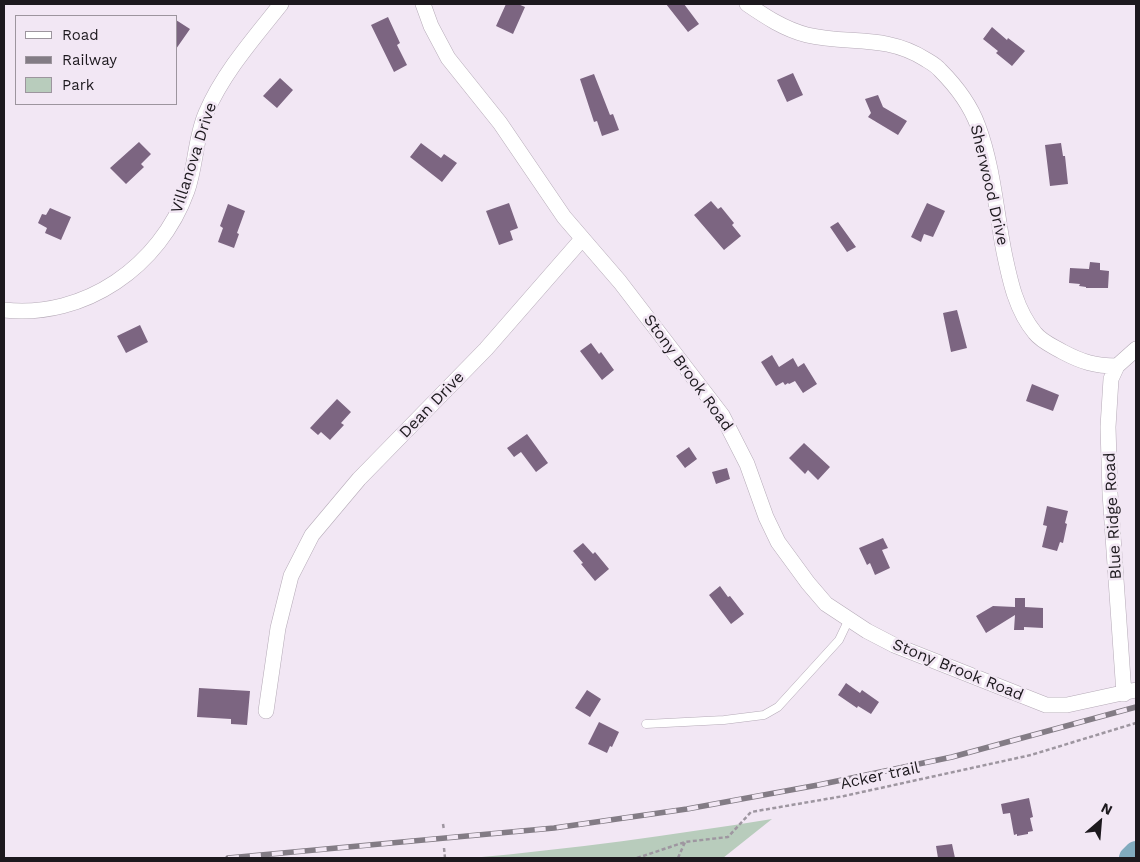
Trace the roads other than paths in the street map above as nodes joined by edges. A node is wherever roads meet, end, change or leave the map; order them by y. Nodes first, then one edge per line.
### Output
1 (281, 4) edge
2 (423, 4) edge
3 (747, 4) edge
4 (582, 239) junction
5 (4, 310) edge
6 (1136, 349) edge
7 (1117, 366) junction
8 (849, 619) junction
9 (1130, 692) edge
10 (266, 711) dead end
11 (646, 724) dead end

1 - 5 street, Villanova Drive
2 - 4 street, Stony Brook Road
3 - 7 street, Sherwood Drive
4 - 8 street, Stony Brook Road
4 - 10 street, Dean Drive
6 - 7 street
7 - 9 street, Blue Ridge Road
8 - 9 street, Stony Brook Road
8 - 11 lane

